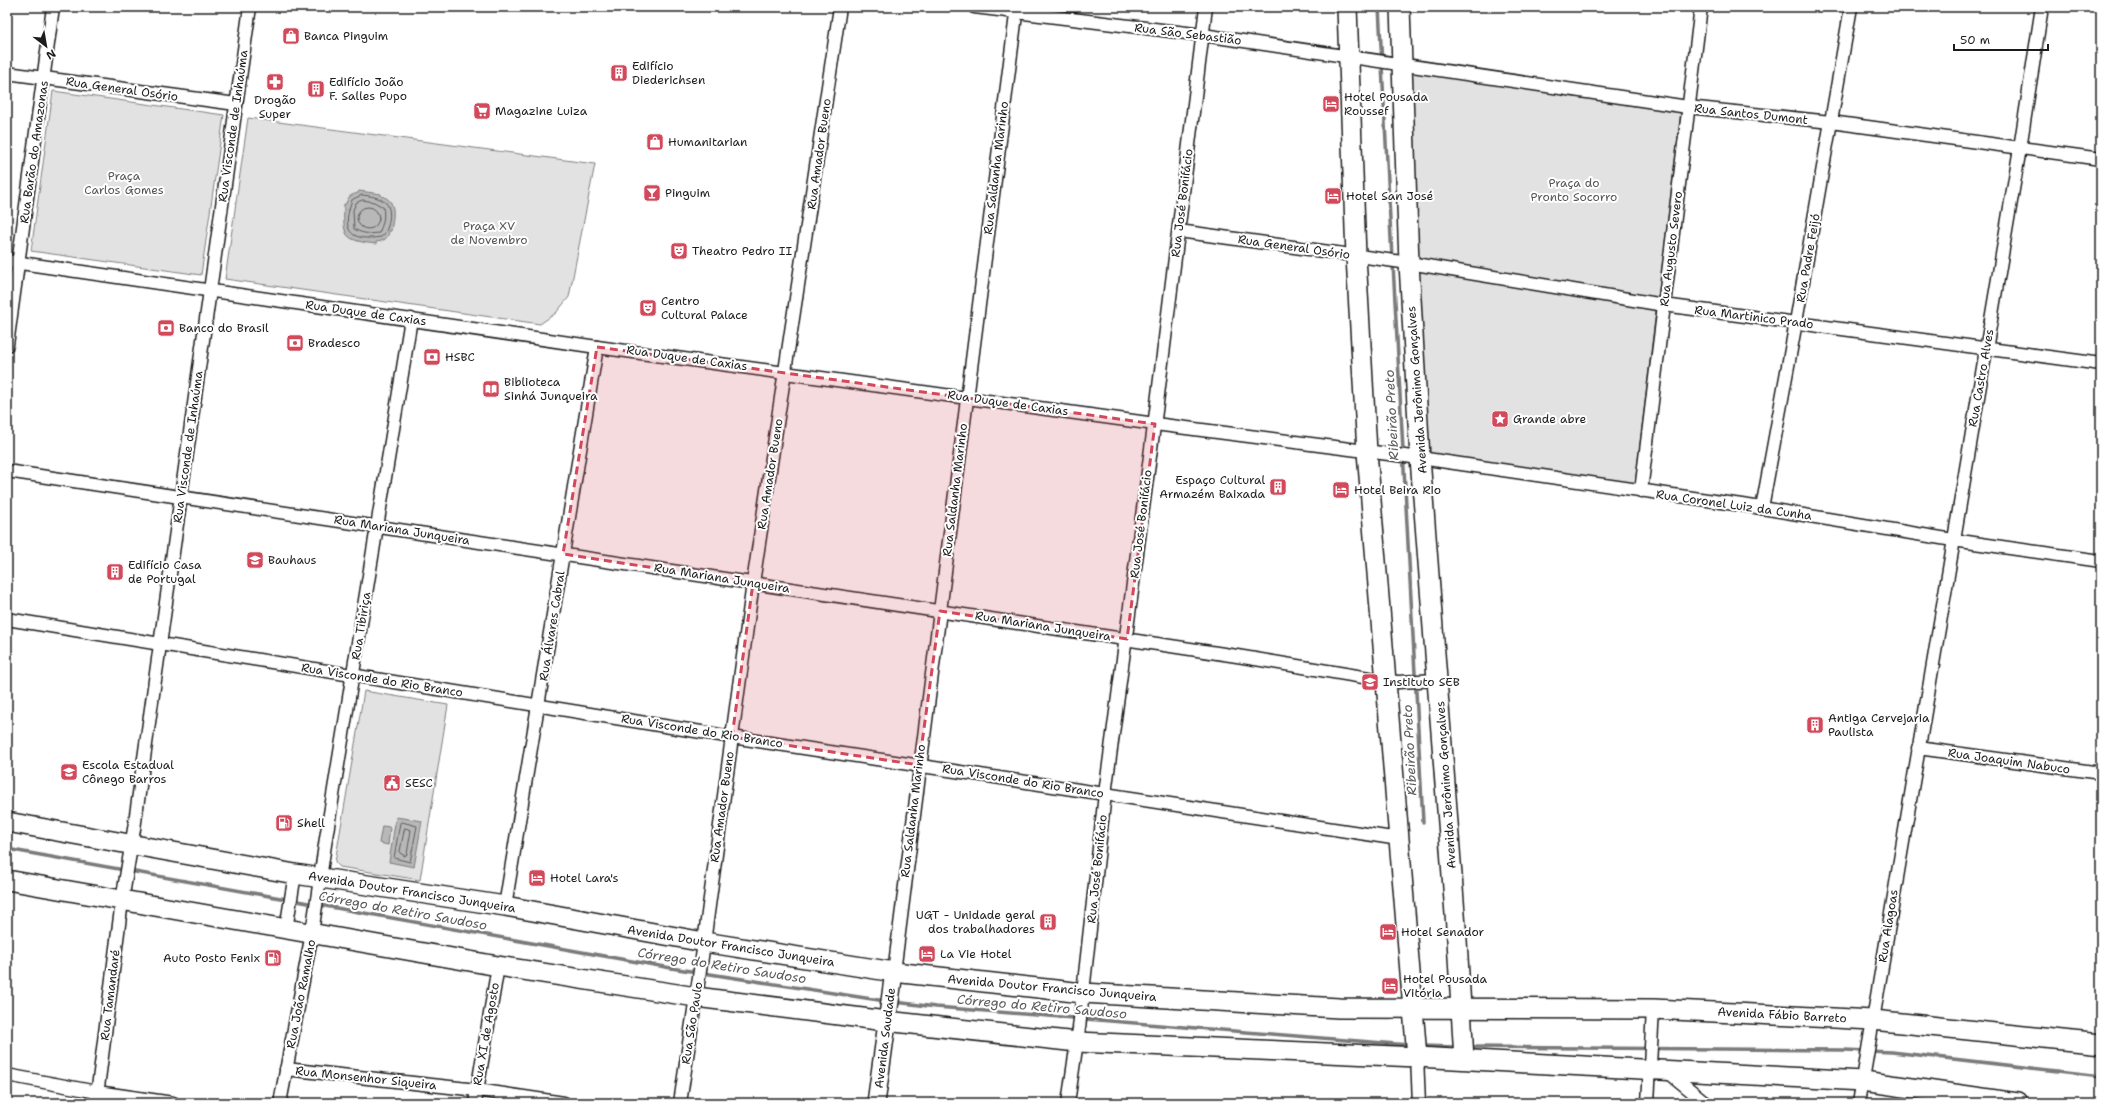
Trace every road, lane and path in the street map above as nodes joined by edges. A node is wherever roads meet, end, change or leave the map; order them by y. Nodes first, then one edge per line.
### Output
1 (53, 7) edge
2 (250, 7) edge
3 (840, 7) edge
4 (974, 7) edge
5 (1206, 7) edge
6 (1347, 7) edge
7 (1400, 7) edge
8 (1700, 7) edge
9 (1850, 7) edge
10 (2042, 7) edge
11 (1016, 10) edge
12 (1203, 35) junction
13 (1355, 57) junction
14 (1396, 63) junction
15 (7, 73) edge
16 (44, 78) junction
17 (236, 104) junction
18 (1688, 107) junction
19 (1831, 122) junction
20 (2020, 148) junction
21 (2101, 158) edge
22 (1179, 231) junction
23 (1362, 257) junction
24 (13, 261) edge
25 (1402, 262) junction
26 (210, 290) junction
27 (1664, 305) junction
28 (411, 319) junction
29 (1796, 322) junction
30 (7, 345) edge
31 (597, 347) junction
32 (1986, 348) junction
33 (2101, 364) edge
34 (786, 372) junction
35 (967, 397) junction
36 (1154, 424) junction
37 (1373, 453) junction
38 (1414, 457) junction
39 (7, 471) edge
40 (1641, 492) junction
41 (181, 497) junction
42 (1762, 508) junction
43 (376, 526) junction
44 (1953, 540) junction
45 (563, 554) junction
46 (2101, 561) edge
47 (753, 583) junction
48 (940, 611) junction
49 (7, 619) edge
50 (1127, 639) junction
51 (160, 645) junction
52 (353, 676) junction
53 (1432, 681) junction
54 (1392, 682) junction
55 (539, 705) junction
56 (732, 737) junction
57 (1918, 748) junction
58 (919, 765) junction
59 (2101, 773) edge
60 (1105, 794) junction
61 (7, 822) edge
62 (1399, 838) junction
63 (131, 849) junction
64 (294, 879) junction
65 (7, 880) edge
66 (319, 884) junction
67 (124, 894) junction
68 (505, 906) junction
69 (287, 923) junction
70 (313, 928) junction
71 (703, 950) junction
72 (498, 966) junction
73 (893, 978) junction
74 (696, 992) junction
75 (1082, 998) junction
76 (1652, 1012) junction
77 (1414, 1013) junction
78 (1462, 1014) junction
79 (887, 1016) junction
80 (1871, 1027) junction
81 (1078, 1035) junction
82 (2101, 1044) edge
83 (1417, 1052) junction
84 (1463, 1054) junction
85 (1656, 1066) junction
86 (286, 1069) junction
87 (7, 1075) edge
88 (1863, 1078) junction
89 (477, 1090) junction
90 (97, 1097) edge
91 (173, 1103) edge
92 (280, 1103) edge
93 (474, 1103) edge
94 (564, 1103) edge
95 (680, 1103) edge
96 (876, 1103) edge
97 (1068, 1103) edge
98 (1419, 1103) edge
99 (1648, 1103) edge
100 (1706, 1103) edge
101 (1859, 1103) edge
102 (2017, 1103) edge

1 - 16 street, Rua Barão do Amazonas
2 - 17 street, Rua Visconde de Inhaúma
3 - 34 street, Rua Amador Bueno
4 - 11 street, Rua São Sebastião
5 - 12 street, Rua José Bonifácio
6 - 13 main road
7 - 14 main road, Avenida Jerônimo Gonçalves
8 - 18 street, Rua Augusto Severo
9 - 19 street, Rua Padre Feijó
10 - 20 street, Rua Castro Alves
11 - 12 street, Rua São Sebastião
11 - 35 street, Rua Saldanha Marinho
12 - 13 street, Rua São Sebastião
12 - 22 street, Rua José Bonifácio
13 - 14 street, Rua São Sebastião
13 - 23 main road
14 - 18 street, Rua Santos Dumont
14 - 25 main road, Avenida Jerônimo Gonçalves
15 - 16 street, Rua General Osório
16 - 17 street, Rua General Osório
16 - 24 street, Rua Barão do Amazonas
17 - 26 street, Rua Visconde de Inhaúma
18 - 19 street, Rua Santos Dumont
18 - 27 street, Rua Augusto Severo
19 - 20 street, Rua Santos Dumont
19 - 29 street, Rua Padre Feijó
20 - 21 street, Rua Santos Dumont
20 - 32 street, Rua Castro Alves
22 - 23 street, Rua General Osório
22 - 36 street, Rua José Bonifácio
23 - 25 street, Rua General Osório
23 - 37 main road
24 - 26 street, Rua Duque de Caxias
24 - 30 street, Rua Barão do Amazonas
25 - 27 street, Rua Martinico Prado
25 - 38 main road, Avenida Jerônimo Gonçalves
26 - 28 street, Rua Duque de Caxias
26 - 41 street, Rua Visconde de Inhaúma
27 - 29 street, Rua Martinico Prado
27 - 40 street, Rua Augusto Severo
28 - 31 street, Rua Duque de Caxias
28 - 43 street, Rua Tibiriça
29 - 32 street, Rua Martinico Prado
29 - 42 street, Rua Padre Feijó
31 - 34 street, Rua Duque de Caxias
31 - 45 street, Rua Álvares Cabral
32 - 33 street, Rua Martinico Prado
32 - 44 street, Rua Castro Alves
34 - 35 street, Rua Duque de Caxias
34 - 47 street, Rua Amador Bueno
35 - 36 street, Rua Duque de Caxias
35 - 48 street, Rua Saldanha Marinho
36 - 37 street, Rua Duque de Caxias
36 - 50 street, Rua José Bonifácio
37 - 38 street, Rua Coronel Luiz da Cunha
37 - 54 main road
38 - 40 street, Rua Coronel Luiz da Cunha
38 - 53 main road, Avenida Jerônimo Gonçalves
39 - 41 street, Rua Mariana Junqueira
40 - 42 street, Rua Coronel Luiz da Cunha
41 - 43 street, Rua Mariana Junqueira
41 - 51 street, Rua Visconde de Inhaúma
42 - 44 street, Rua Coronel Luiz da Cunha
43 - 45 street, Rua Mariana Junqueira
43 - 52 street, Rua Tibiriça
44 - 46 street, Rua Coronel Luiz da Cunha
44 - 57 street, Rua Castro Alves
45 - 47 street, Rua Mariana Junqueira
45 - 55 street, Rua Álvares Cabral
47 - 48 street, Rua Mariana Junqueira
47 - 56 street, Rua Amador Bueno
48 - 50 street, Rua Mariana Junqueira
48 - 58 street, Rua Saldanha Marinho
49 - 51 street, Rua Visconde do Rio Branco
50 - 54 street, Rua Mariana Junqueira
50 - 60 street, Rua José Bonifácio
51 - 52 street, Rua Visconde do Rio Branco
51 - 63 street, Rua Visconde de Inhaúma
52 - 55 street, Rua Visconde do Rio Branco
52 - 66 street, Rua Tibiriça
53 - 54 street, Rua Mariana Junqueira
53 - 78 main road, Avenida Jerônimo Gonçalves
54 - 62 main road
55 - 56 street, Rua Visconde do Rio Branco
55 - 68 street, Rua Álvares Cabral
56 - 58 street, Rua Visconde do Rio Branco
56 - 71 street, Rua Amador Bueno
57 - 59 street, Rua Joaquim Nabuco
57 - 80 street, Rua Alagoas
58 - 60 street, Rua Visconde do Rio Branco
58 - 73 street, Rua Saldanha Marinho
60 - 62 street, Rua Visconde do Rio Branco
60 - 75 street, Rua José Bonifácio
61 - 63 main road, Avenida Doutor Francisco Junqueira
62 - 77 main road
63 - 64 main road, Avenida Doutor Francisco Junqueira
63 - 67 street, Rua Visconde de Inhaúma
64 - 66 main road, Avenida Doutor Francisco Junqueira
64 - 69 street
65 - 67 main road
66 - 68 main road, Avenida Doutor Francisco Junqueira
66 - 70 street, Rua Tibiriça
67 - 69 main road
67 - 90 street, Rua Tamandaré
68 - 71 main road, Avenida Doutor Francisco Junqueira
69 - 70 main road
70 - 72 main road
70 - 86 street, Rua João Ramalho
71 - 73 main road, Avenida Doutor Francisco Junqueira
71 - 74 street, Rua São Paulo
72 - 74 main road
72 - 89 street, Rua XI de Agosto
73 - 75 main road, Avenida Doutor Francisco Junqueira
73 - 79 street, Avenida Saudade
74 - 79 main road
74 - 95 street, Rua São Paulo
75 - 77 main road, Avenida Doutor Francisco Junqueira
75 - 81 street, Rua José Bonifácio
76 - 78 main road, Avenida Fábio Barreto
76 - 80 main road, Avenida Fábio Barreto
76 - 85 street
77 - 78 main road, Avenida Doutor Francisco Junqueira
77 - 83 main road
78 - 84 main road, Avenida Jerônimo Gonçalves
79 - 81 main road
79 - 96 street, Avenida Saudade
80 - 82 main road, Avenida Fábio Barreto
80 - 88 street, Rua Alagoas
81 - 83 main road
81 - 97 street, Rua José Bonifácio
83 - 84 main road
83 - 98 street
84 - 85 main road
85 - 88 main road
85 - 99 street
85 - 100 street
86 - 89 street, Rua Monsenhor Siqueira
86 - 92 street, Rua João Ramalho
87 - 90 street
88 - 101 street, Rua Alagoas
88 - 102 main road
89 - 93 street, Rua XI de Agosto
89 - 94 street, Rua Monsenhor Siqueira
90 - 91 street

